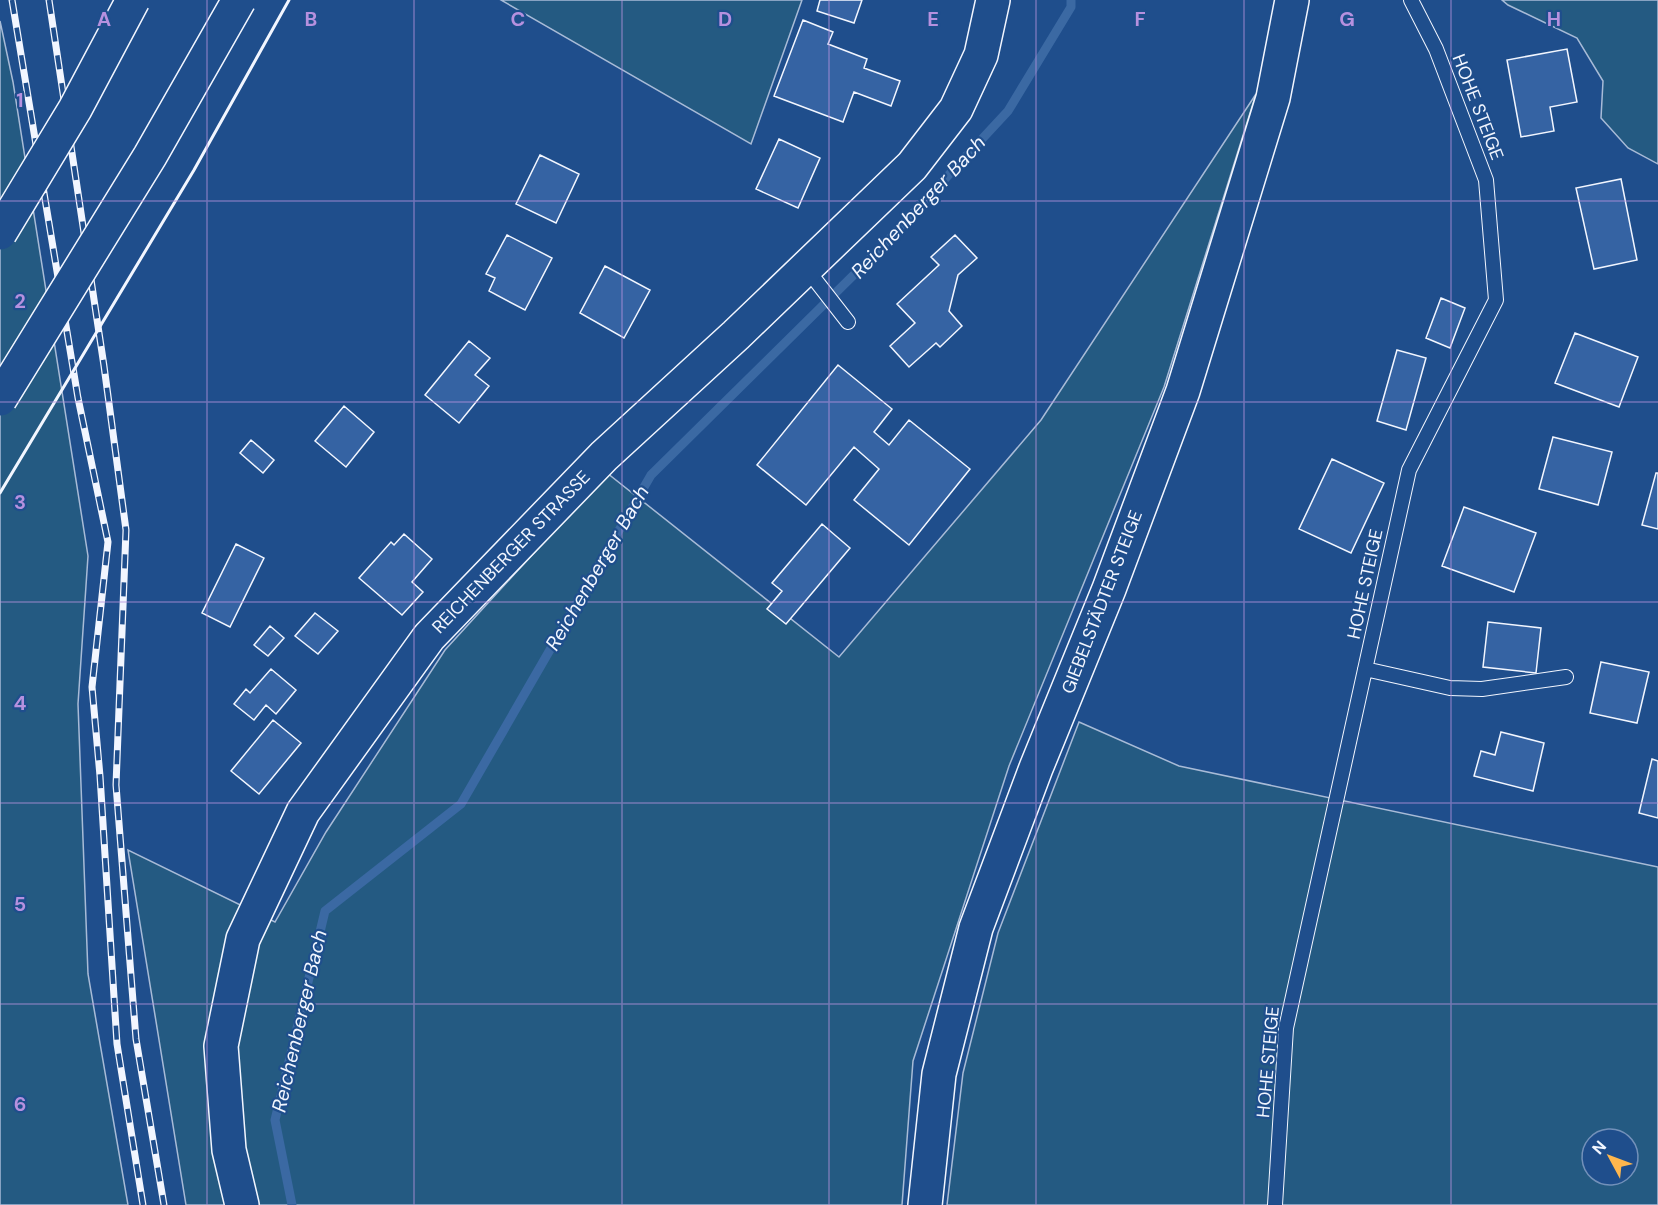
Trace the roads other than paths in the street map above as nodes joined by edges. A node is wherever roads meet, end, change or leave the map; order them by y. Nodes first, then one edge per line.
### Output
1 (133, 0) edge
2 (238, 0) edge
3 (993, 0) edge
4 (1292, 0) edge
5 (1411, 0) edge
6 (0, 234) edge
7 (812, 275) junction
8 (846, 319) dead end
9 (0, 399) edge
10 (1365, 669) junction
11 (1566, 676) dead end
12 (242, 1205) edge
13 (925, 1205) edge
14 (1275, 1205) edge

1 - 6 main road, bridge
2 - 9 main road, bridge
3 - 7 main road, REICHENBERGER STRASSE
4 - 13 main road, GIEBELSTÄDTER STEIGE
5 - 10 lane, HOHE STEIGE
7 - 8 lane
7 - 12 main road, REICHENBERGER STRASSE
10 - 11 lane
10 - 14 lane, HOHE STEIGE

